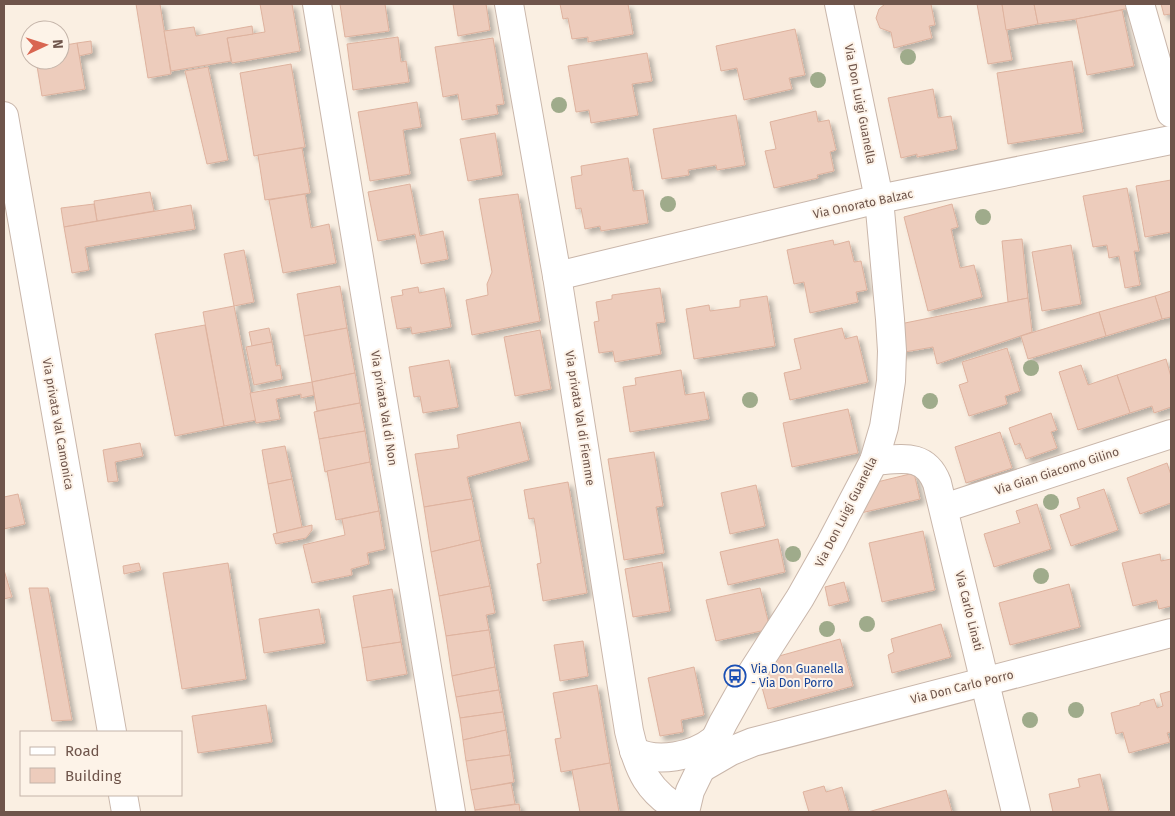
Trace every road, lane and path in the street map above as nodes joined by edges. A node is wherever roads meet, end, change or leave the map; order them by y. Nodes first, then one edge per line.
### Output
1 (317, 4) edge
2 (509, 4) edge
3 (840, 4) edge
4 (1140, 4) edge
5 (1171, 113) edge
6 (4, 116) edge
7 (1171, 140) edge
8 (879, 199) junction
9 (557, 276) junction
10 (1171, 434) edge
11 (874, 461) junction
12 (944, 508) junction
13 (1171, 633) edge
14 (986, 681) junction
15 (730, 709) junction
16 (112, 731) edge
17 (714, 740) junction
18 (753, 742) junction
19 (634, 751) junction
20 (700, 769) junction
21 (123, 796) edge
22 (126, 812) edge
23 (451, 812) edge
24 (684, 812) edge
25 (1016, 812) edge

1 - 23 street, Via privata Val di Non
2 - 9 street, Via privata Val di Fiemme
3 - 8 street, Via Don Luigi Guanella
4 - 5 street
6 - 16 street, Via privata Val Camonica
7 - 8 street, Via Onorato Balzac
8 - 9 street, Via Onorato Balzac
8 - 11 street, Via Don Luigi Guanella
9 - 19 street, Via privata Val di Fiemme
10 - 12 street, Via Gian Giacomo Gilino
11 - 12 street, Via Carlo Linati
11 - 15 street, Via Don Luigi Guanella
12 - 14 street, Via Carlo Linati
13 - 14 street, Via Don Carlo Porro
14 - 18 street, Via Don Carlo Porro
14 - 25 street, Via Carlo Linati
15 - 17 street, Via Don Luigi Guanella
15 - 18 street
17 - 19 street
17 - 20 street, Via Don Luigi Guanella
18 - 20 street, Via Don Carlo Porro
19 - 24 street, Via privata Val di Fiemme
20 - 24 street, Via Don Luigi Guanella
21 - 22 street

